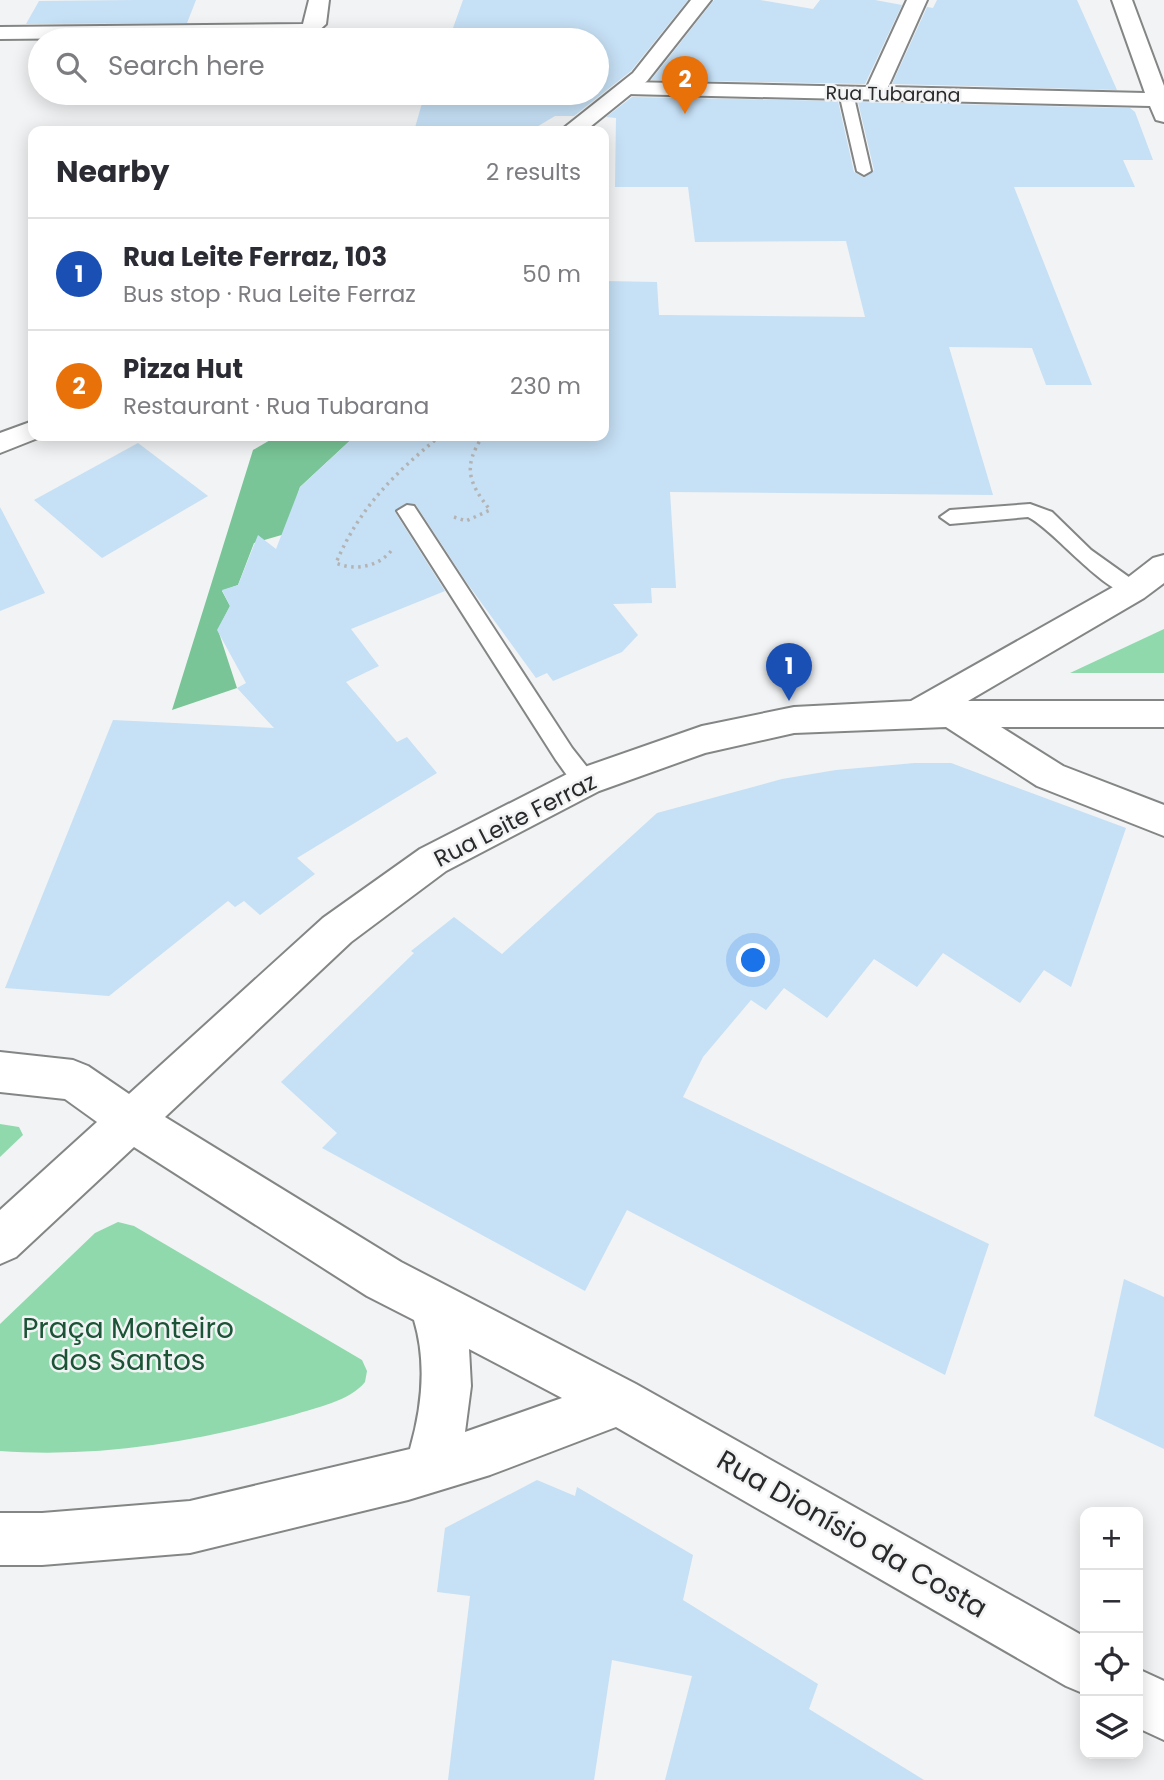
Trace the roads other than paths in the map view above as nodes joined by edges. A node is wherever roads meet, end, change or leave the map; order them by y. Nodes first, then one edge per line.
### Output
1 (319, 0) edge
2 (701, 0) edge
3 (917, 0) edge
4 (1122, 0) edge
5 (65, 13) dead end
6 (57, 28) edge
7 (310, 28) edge
8 (0, 33) edge
9 (28, 35) edge
10 (627, 88) junction
11 (846, 93) junction
12 (875, 93) junction
13 (609, 102) edge
14 (605, 105) edge
15 (1162, 105) edge
16 (578, 126) edge
17 (864, 171) dead end
18 (28, 432) edge
19 (0, 444) edge
20 (407, 511) dead end
21 (950, 517) dead end
22 (1164, 566) edge
23 (1133, 590) junction
24 (935, 714) junction
25 (1164, 714) edge
26 (586, 781) junction
27 (1164, 821) edge
28 (0, 1072) edge
29 (132, 1121) junction
30 (0, 1241) edge
31 (432, 1304) junction
32 (619, 1401) junction
33 (428, 1469) junction
34 (0, 1539) edge
35 (1080, 1664) edge
36 (1143, 1700) edge
37 (1164, 1712) edge

1 - 7 street
2 - 10 street
3 - 12 street
4 - 15 street
5 - 6 street
8 - 9 street
10 - 11 street, Rua Tubarana
10 - 13 street
11 - 12 street, Rua Tubarana
11 - 17 lane
12 - 15 street, Rua Tubarana
14 - 16 street
18 - 19 street
20 - 26 lane
21 - 23 lane
22 - 23 street
23 - 24 street
24 - 25 street, Rua Leite Ferraz
24 - 26 street, Rua Leite Ferraz
24 - 27 street
26 - 29 street, Rua Leite Ferraz
28 - 29 street
29 - 30 street, Rua Leite Ferraz
29 - 31 street
31 - 32 street
31 - 33 street
32 - 33 street
32 - 35 street, Rua Dionísio da Costa
33 - 34 street
36 - 37 street

